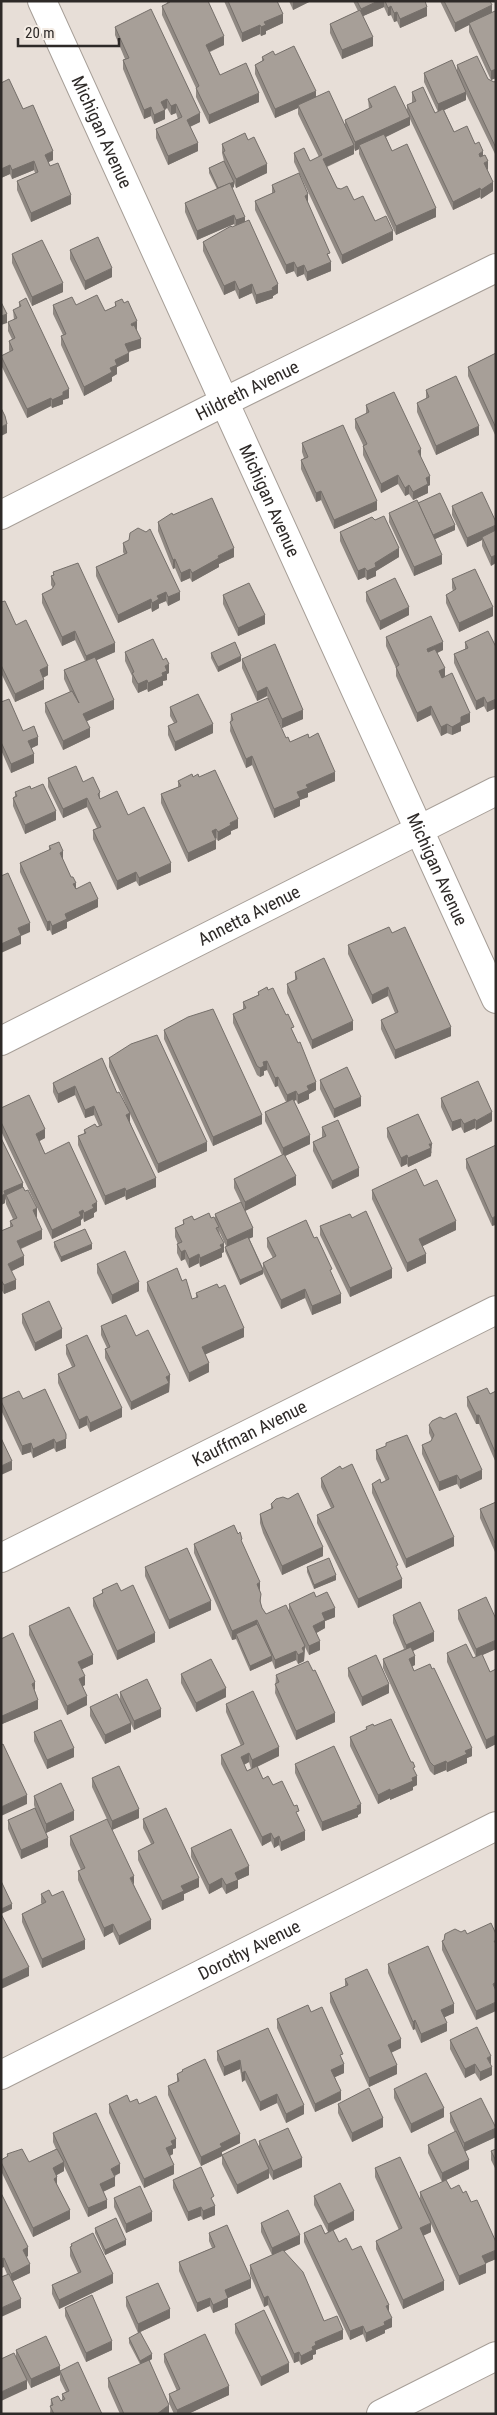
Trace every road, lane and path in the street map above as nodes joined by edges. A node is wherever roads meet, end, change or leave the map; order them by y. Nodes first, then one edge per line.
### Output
1 (42, 1) edge
2 (496, 268) edge
3 (224, 402) junction
4 (1, 516) edge
5 (496, 790) edge
6 (418, 829) junction
7 (496, 999) edge
8 (1, 1041) edge
9 (496, 1310) edge
10 (1, 1558) edge
11 (496, 1826) edge
12 (1, 2075) edge
13 (496, 2356) edge
14 (381, 2414) edge

1 - 3 street, Michigan Avenue
2 - 3 street, Hildreth Avenue
3 - 4 street, Hildreth Avenue
3 - 6 street, Michigan Avenue
5 - 6 street, Annetta Avenue
6 - 7 street, Michigan Avenue
6 - 8 street, Annetta Avenue
9 - 10 street, Kauffman Avenue
11 - 12 street, Dorothy Avenue
13 - 14 street

